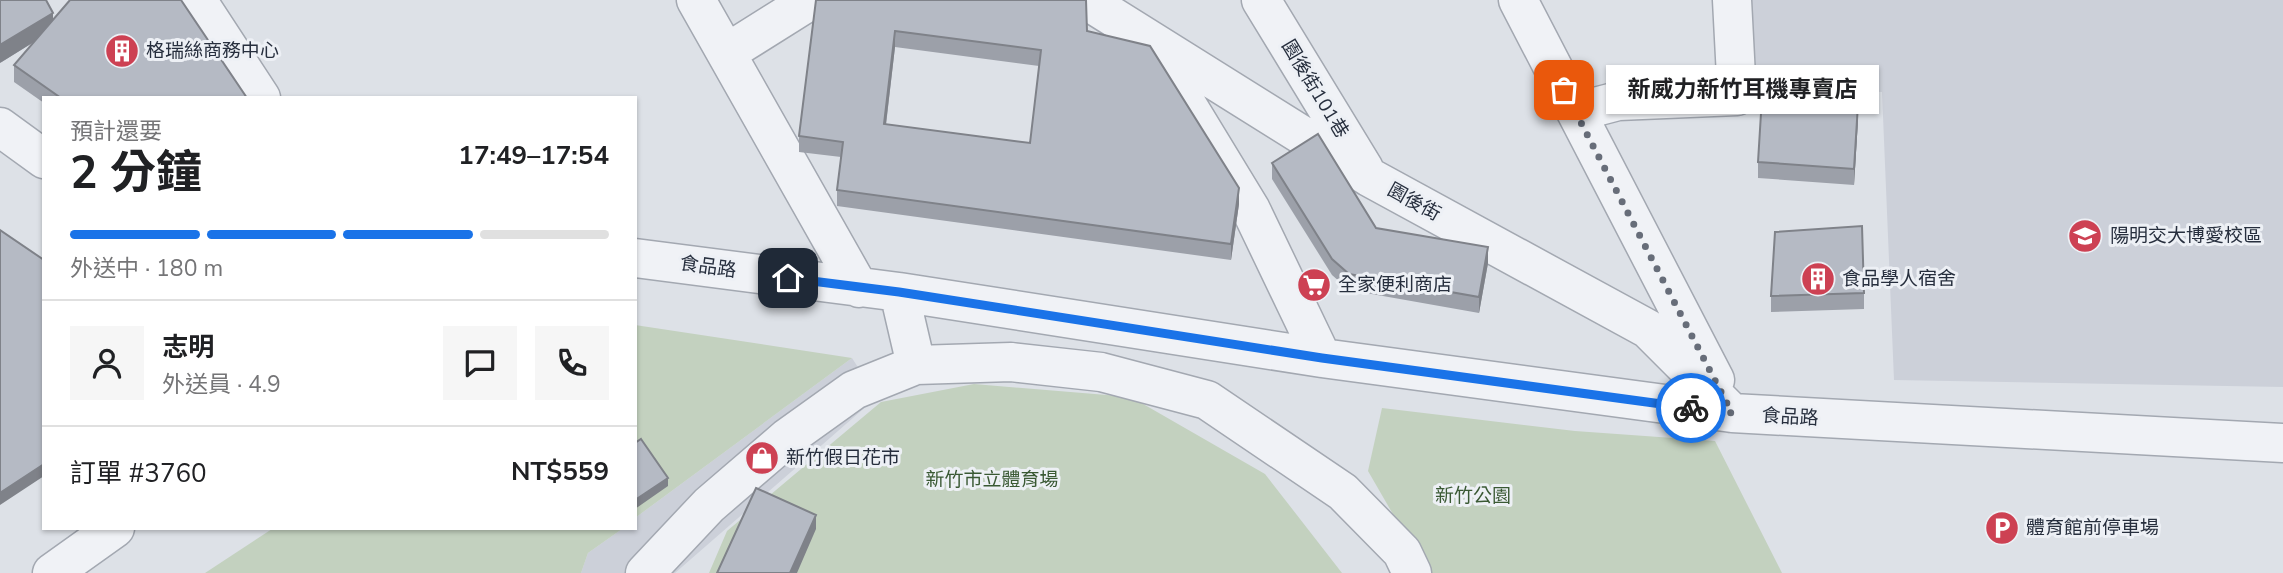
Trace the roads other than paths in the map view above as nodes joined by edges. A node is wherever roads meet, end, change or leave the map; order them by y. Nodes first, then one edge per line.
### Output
1 (197, 0) edge
2 (696, 0) edge
3 (811, 0) edge
4 (1086, 0) edge
5 (1124, 0) edge
6 (1261, 0) edge
7 (1518, 0) edge
8 (1732, 0) edge
9 (1145, 36) junction
10 (728, 52) junction
11 (260, 96) edge
12 (1576, 112) junction
13 (0, 127) edge
14 (42, 158) edge
15 (1369, 177) junction
16 (637, 258) edge
17 (859, 288) junction
18 (899, 292) junction
19 (1322, 358) junction
20 (916, 365) junction
21 (1732, 413) junction
22 (2283, 443) edge
23 (112, 530) edge
24 (52, 573) edge
25 (645, 573) edge
26 (1412, 573) edge

1 - 11 street
2 - 10 street
3 - 10 street
4 - 9 street, 園後街
5 - 9 street
6 - 15 street, 園後街101巷
7 - 12 street
8 - 12 street
9 - 15 street, 園後街
9 - 19 street
10 - 17 street
12 - 21 street
13 - 14 street
15 - 21 street, 園後街
16 - 17 street, 食品路
17 - 18 street, 食品路
18 - 19 street, 食品路
18 - 20 street
19 - 21 street, 食品路
20 - 25 street
20 - 26 street
21 - 22 street, 食品路
23 - 24 street

